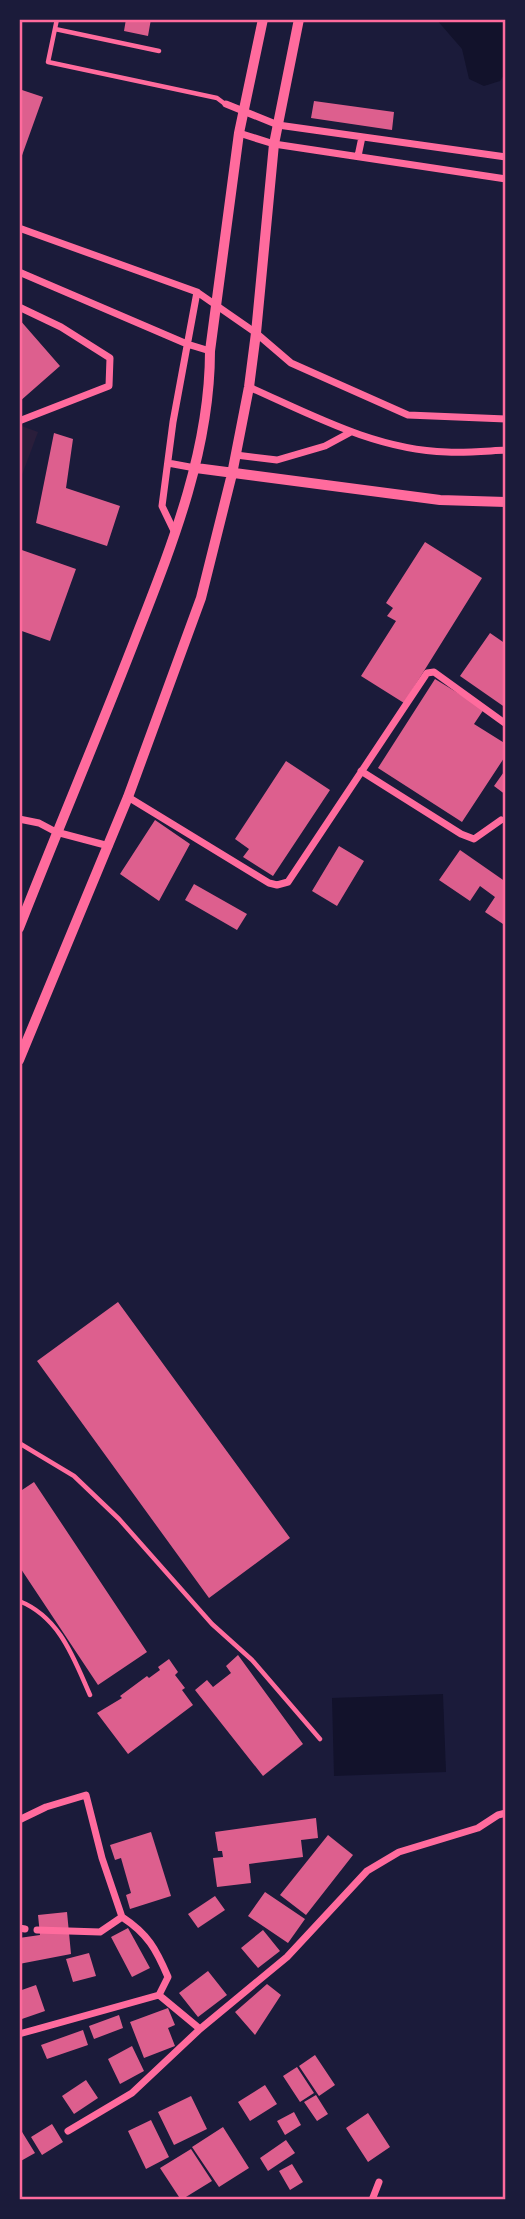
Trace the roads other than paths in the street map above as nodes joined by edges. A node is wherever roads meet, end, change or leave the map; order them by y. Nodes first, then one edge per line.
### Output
1 (57, 19) edge
2 (263, 19) edge
3 (299, 19) edge
4 (55, 29) junction
5 (159, 51) dead end
6 (226, 104) joint
7 (243, 113) junction
8 (278, 125) junction
9 (239, 133) junction
10 (362, 137) junction
11 (274, 144) junction
12 (358, 156) junction
13 (506, 157) edge
14 (506, 179) edge
15 (19, 228) edge
16 (19, 272) edge
17 (197, 292) junction
18 (218, 305) junction
19 (19, 307) edge
20 (256, 333) junction
21 (187, 344) junction
22 (210, 351) junction
23 (248, 387) junction
24 (506, 419) edge
25 (19, 421) edge
26 (351, 432) junction
27 (506, 450) edge
28 (236, 455) junction
29 (168, 463) junction
30 (196, 468) junction
31 (232, 474) junction
32 (506, 502) edge
33 (175, 533) junction
34 (506, 724) edge
35 (361, 771) junction
36 (128, 796) junction
37 (19, 819) edge
38 (502, 820) dead end
39 (56, 832) junction
40 (108, 846) junction
41 (19, 928) edge
42 (19, 1060) edge
43 (19, 1443) edge
44 (19, 1601) edge
45 (90, 1695) dead end
46 (320, 1739) dead end
47 (506, 1813) edge
48 (19, 1820) edge
49 (122, 1917) junction
50 (37, 1930) dead end
51 (159, 1995) junction
52 (200, 2029) junction
53 (19, 2034) edge
54 (68, 2131) dead end
55 (379, 2182) dead end
56 (372, 2200) edge

1 - 4 lane
2 - 7 street
3 - 8 street
4 - 5 lane
4 - 6 lane
6 - 7 street
7 - 8 street
7 - 9 street
8 - 10 street
8 - 11 street
9 - 11 street
9 - 18 street
10 - 12 street
10 - 13 street
11 - 12 street
11 - 20 street
12 - 14 street
15 - 17 street
16 - 21 street
17 - 18 street
17 - 21 street
18 - 20 street
18 - 22 street
19 - 25 street
20 - 23 street
20 - 24 street
21 - 22 street
21 - 29 street
22 - 30 street
23 - 26 street
23 - 28 street
26 - 27 street
26 - 28 street
28 - 31 street
29 - 30 street
29 - 33 street
30 - 31 street
30 - 33 street
31 - 32 street
31 - 36 street
33 - 39 street
34 - 35 street
35 - 36 street
35 - 38 street
36 - 40 street
37 - 39 street
39 - 40 street
39 - 41 street
40 - 42 street
43 - 46 lane
44 - 45 lane
47 - 52 street
48 - 49 street
49 - 50 street
49 - 51 street
51 - 52 street
51 - 53 street
52 - 54 street
55 - 56 street

